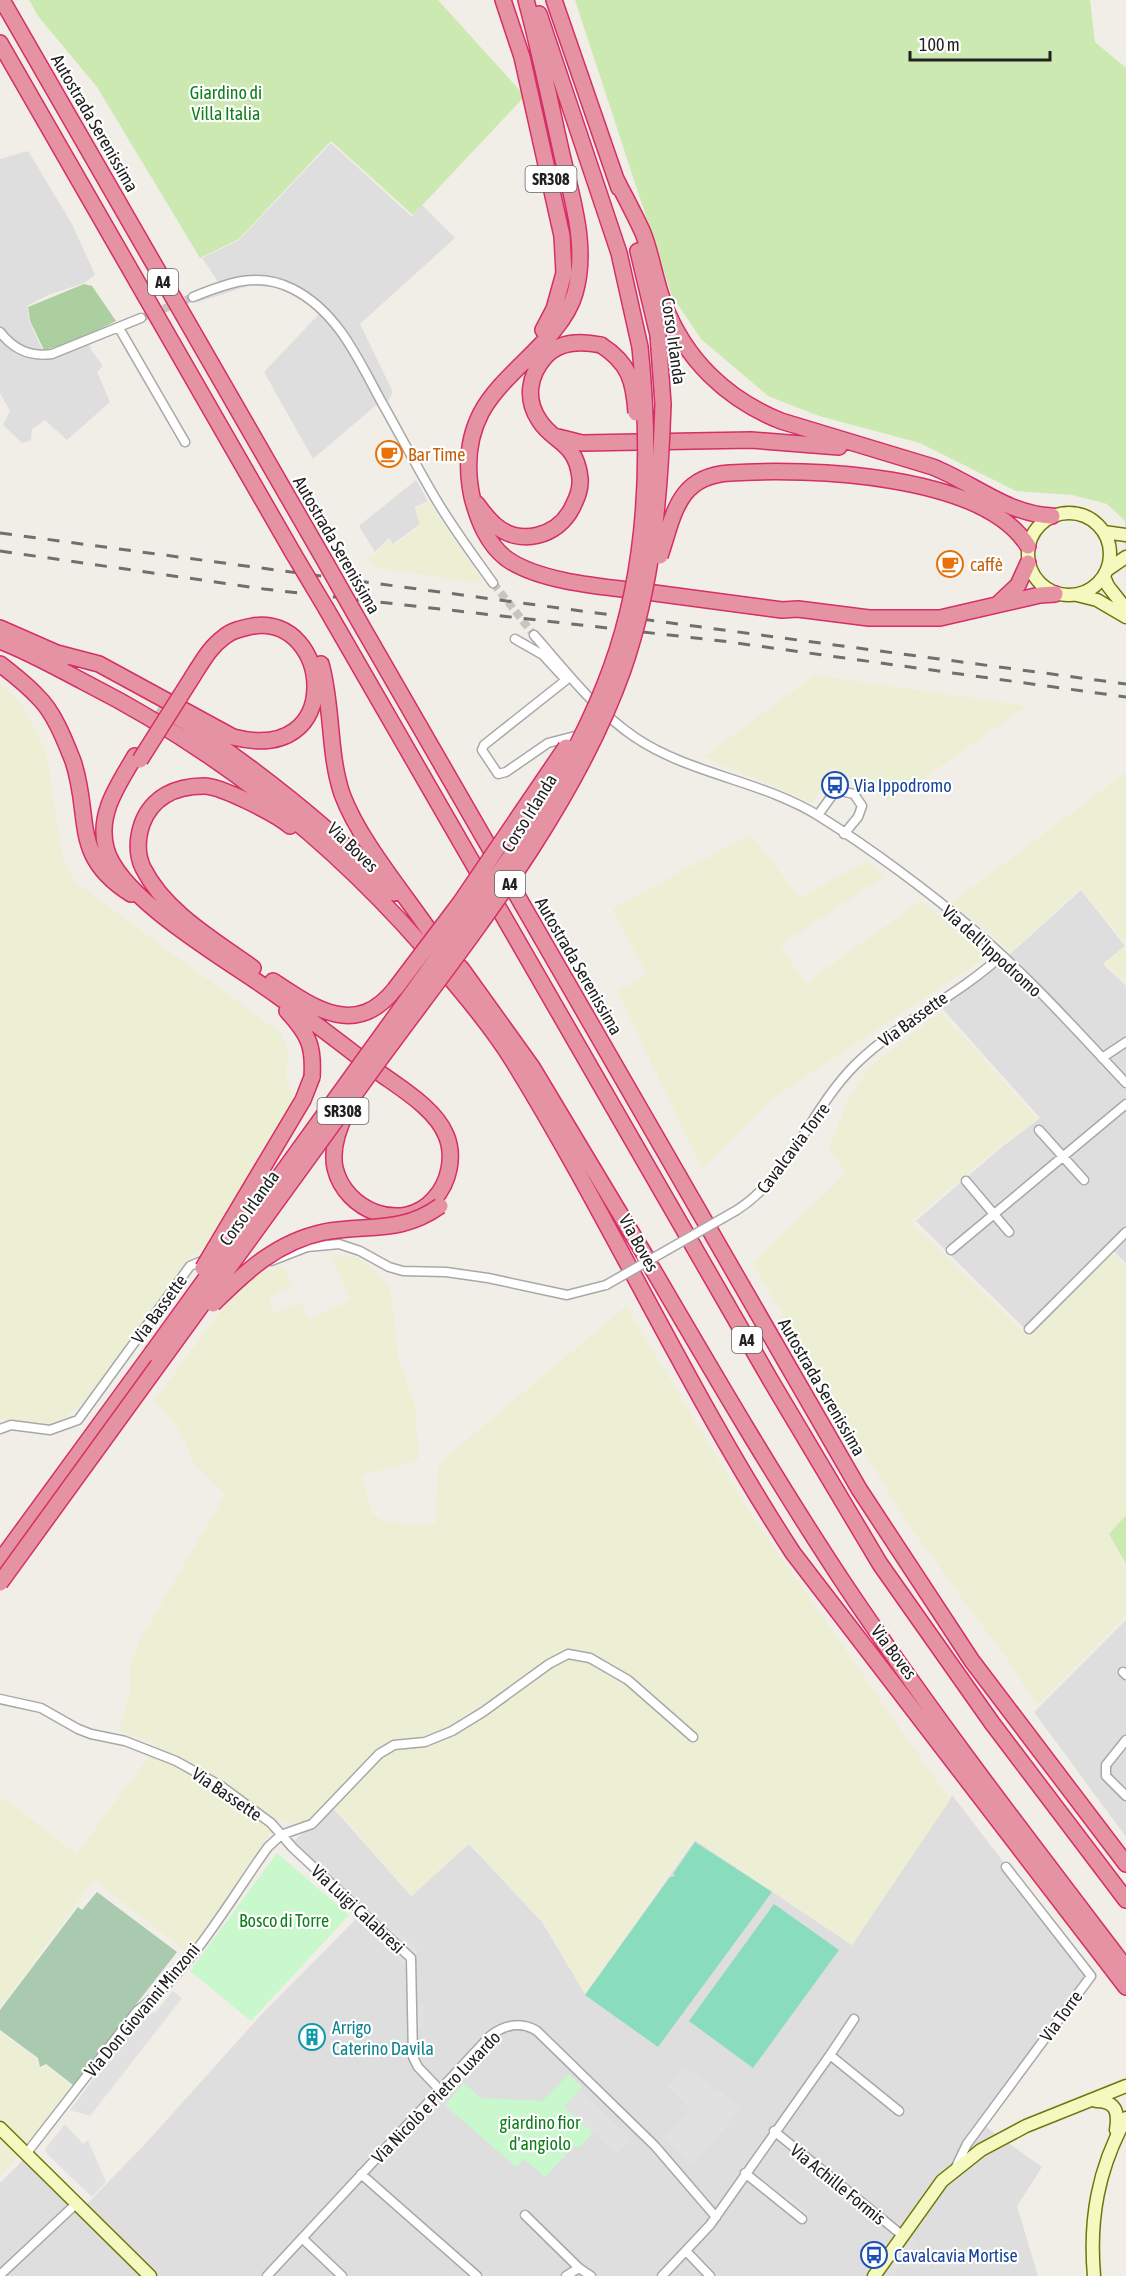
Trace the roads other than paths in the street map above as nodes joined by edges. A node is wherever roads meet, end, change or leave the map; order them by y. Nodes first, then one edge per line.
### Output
1 (2, 0) edge
2 (503, 0) edge
3 (526, 0) edge
4 (534, 0) edge
5 (556, 0) edge
6 (0, 43) edge
7 (616, 180) junction
8 (193, 297) tunnel mouth
9 (141, 318) tunnel mouth
10 (119, 328) junction
11 (0, 332) edge
12 (529, 355) junction
13 (558, 437) junction
14 (185, 442) dead end
15 (878, 451) junction
16 (473, 498) junction
17 (642, 515) junction
18 (1052, 516) junction
19 (1104, 532) junction
20 (1126, 536) edge
21 (1028, 546) junction
22 (1126, 556) edge
23 (1028, 563) junction
24 (1106, 574) junction
25 (493, 583) tunnel mouth
26 (1055, 594) junction
27 (1077, 595) junction
28 (997, 605) junction
29 (1126, 609) edge
30 (641, 613) junction
31 (1126, 617) edge
32 (0, 628) edge
33 (534, 635) tunnel mouth
34 (515, 639) dead end
35 (0, 641) edge
36 (57, 653) junction
37 (0, 664) edge
38 (189, 674) junction
39 (602, 692) junction
40 (159, 706) tunnel mouth
41 (604, 710) junction
42 (176, 716) tunnel mouth
43 (138, 758) junction
44 (818, 815) junction
45 (844, 834) junction
46 (157, 911) junction
47 (179, 913) junction
48 (398, 918) junction
49 (1002, 955) junction
50 (234, 967) junction
51 (252, 967) junction
52 (460, 968) dead end
53 (1126, 1042) edge
54 (1102, 1058) junction
55 (1126, 1083) edge
56 (834, 1093) joint
57 (353, 1097) junction
58 (1126, 1104) edge
59 (1039, 1130) dead end
60 (1063, 1156) junction
61 (966, 1180) dead end
62 (1084, 1180) dead end
63 (436, 1203) junction
64 (995, 1215) junction
65 (1010, 1232) dead end
66 (1126, 1232) edge
67 (951, 1250) dead end
68 (488, 1278) joint
69 (1029, 1329) dead end
70 (179, 1338) junction
71 (152, 1353) junction
72 (0, 1430) edge
73 (0, 1561) edge
74 (0, 1583) edge
75 (0, 1699) edge
76 (693, 1737) dead end
77 (1126, 1740) edge
78 (1126, 1796) edge
79 (281, 1835) junction
80 (1126, 1864) edge
81 (1006, 1867) dead end
82 (1126, 1900) edge
83 (1126, 1968) edge
84 (1126, 1987) edge
85 (854, 2019) dead end
86 (830, 2055) junction
87 (1126, 2086) edge
88 (440, 2090) junction
89 (1091, 2101) junction
90 (899, 2111) dead end
91 (1126, 2118) edge
92 (0, 2128) edge
93 (774, 2131) junction
94 (1115, 2138) junction
95 (26, 2154) junction
96 (954, 2171) junction
97 (745, 2173) junction
98 (361, 2174) junction
99 (77, 2203) junction
100 (525, 2215) dead end
101 (716, 2217) junction
102 (802, 2219) dead end
103 (903, 2236) junction
104 (302, 2238) junction
105 (686, 2251) junction
106 (579, 2268) junction
107 (0, 2276) edge
108 (150, 2276) edge
109 (267, 2276) edge
110 (342, 2276) edge
111 (477, 2276) edge
112 (566, 2276) edge
113 (591, 2276) edge
114 (662, 2276) edge
115 (710, 2276) edge
116 (874, 2276) edge
117 (1094, 2276) edge

1 - 80 highway, Autostrada Serenissima / A4, bridge
2 - 12 highway, SR308
3 - 12 highway
4 - 17 highway, Corso Irlanda / SR308, bridge
5 - 7 highway, Corso Irlanda / SR308
6 - 82 highway, A4, bridge
7 - 15 highway
7 - 30 highway, Corso Irlanda / SR308, bridge
8 - 25 street
9 - 10 street
10 - 11 street
10 - 14 street
12 - 16 highway
13 - 15 highway
13 - 16 highway
13 - 17 highway, bridge
15 - 18 highway
16 - 28 highway
17 - 39 highway, Corso Irlanda / SR308, bridge
18 - 19 street
18 - 21 street
19 - 20 street
19 - 24 street
21 - 23 street
21 - 30 highway, bridge
22 - 24 street
23 - 26 street
23 - 28 highway
24 - 27 street
24 - 29 street
26 - 27 street
26 - 28 highway
27 - 31 street
30 - 57 highway, Corso Irlanda / SR308, bridge
32 - 36 highway
33 - 41 street, Via dell'Ippodromo
34 - 41 street
35 - 48 highway, Via Boves
36 - 38 highway
36 - 40 highway
37 - 46 highway
38 - 42 highway, Via Boves
38 - 43 highway
39 - 51 highway, bridge
39 - 71 highway, Corso Irlanda / SR308, bridge
41 - 44 street, Via dell'Ippodromo
43 - 46 highway
43 - 47 highway
44 - 45 street, Via dell'Ippodromo
44 - 45 street
45 - 49 street, Via dell'Ippodromo
46 - 50 highway
47 - 48 highway
47 - 51 highway
48 - 84 highway, Via Boves
49 - 54 street, Via dell'Ippodromo
49 - 56 street, Via Bassette
50 - 63 highway
50 - 71 highway, bridge
51 - 63 highway
52 - 83 highway, Via Boves
53 - 54 street
54 - 55 street, Via dell'Ippodromo
56 - 68 street, Cavalcavia Torre, bridge
57 - 63 highway, bridge
57 - 70 highway, Corso Irlanda / SR308, bridge
58 - 60 street
59 - 60 street
60 - 62 street
60 - 64 street
61 - 64 street
63 - 70 highway, bridge
64 - 65 street
64 - 67 street
66 - 69 street
68 - 72 street, Via Bassette
70 - 74 highway, Corso Irlanda / SR308, bridge
71 - 73 highway, Corso Irlanda / SR308
75 - 79 street, Via Bassette
76 - 79 street, Via Don Giovanni Minzoni
77 - 78 street
79 - 88 street, Via Luigi Calabresi
79 - 95 street, Via Don Giovanni Minzoni
81 - 96 street, Via Torre
85 - 86 street
86 - 90 street
86 - 93 street
87 - 89 street
88 - 98 street, Via Nicolò e Pietro Luxardo
88 - 101 street, Via Nicolò e Pietro Luxardo
89 - 94 street
89 - 96 street
91 - 94 street
92 - 95 street
93 - 97 street
93 - 103 street, Via Achille Formis
94 - 117 street
95 - 99 street
96 - 103 street
97 - 101 street
97 - 102 street
98 - 104 street, Via Nicolò e Pietro Luxardo
98 - 111 street
99 - 107 street
99 - 108 street
100 - 106 street
101 - 105 street
103 - 116 street
104 - 109 street, Via Nicolò e Pietro Luxardo
104 - 110 street
105 - 114 street
105 - 115 street
106 - 112 street
106 - 113 street

